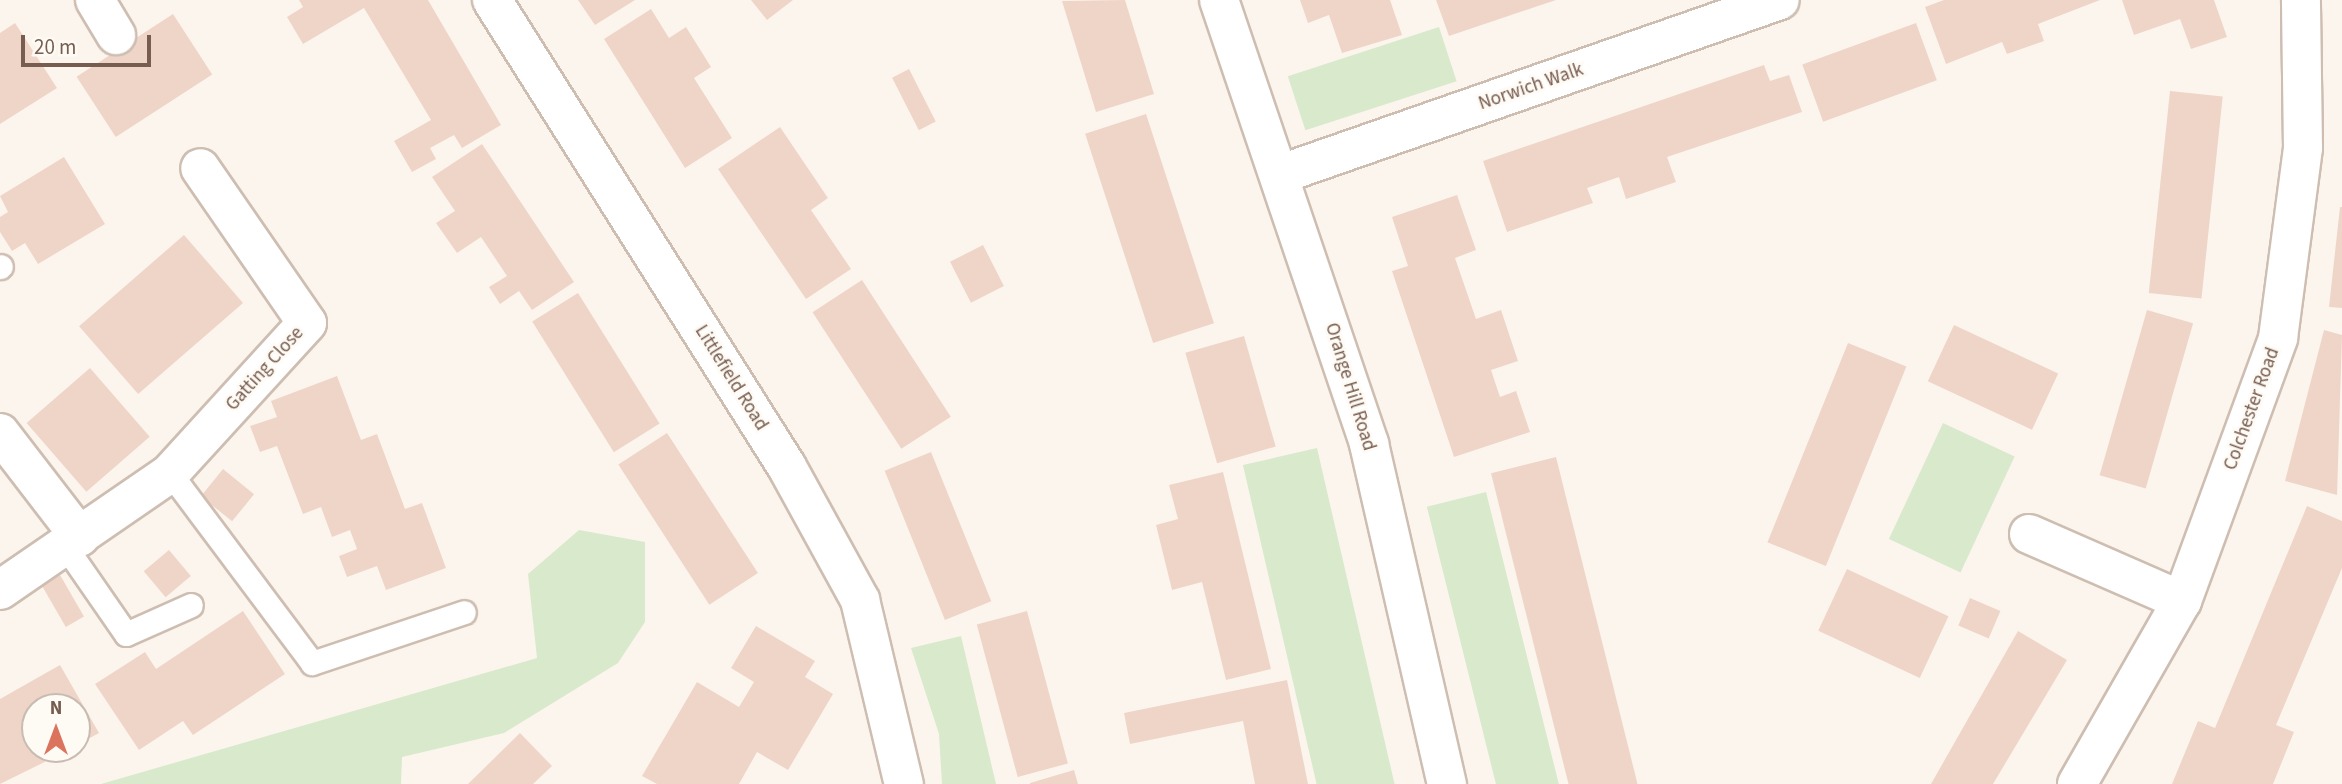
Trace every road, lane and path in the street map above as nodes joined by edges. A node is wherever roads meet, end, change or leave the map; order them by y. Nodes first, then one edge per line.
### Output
1 (95, 0) edge
2 (492, 0) edge
3 (1219, 0) edge
4 (1780, 0) edge
5 (2301, 0) edge
6 (116, 35) dead end
7 (200, 168) dead end
8 (1281, 174) junction
9 (0, 433) edge
10 (170, 473) junction
11 (2029, 534) dead end
12 (72, 542) junction
13 (0, 590) edge
14 (2182, 601) junction
15 (191, 605) dead end
16 (464, 612) dead end
17 (904, 784) edge
18 (1447, 784) edge
19 (2077, 784) edge

1 - 6 street
2 - 17 street, Littlefield Road
3 - 8 street, Orange Hill Road
4 - 8 street, Norwich Walk
5 - 14 street, Colchester Road
7 - 10 street, Gatting Close
8 - 18 street, Orange Hill Road
9 - 12 street
10 - 12 street, Gatting Close
10 - 16 lane
11 - 14 street
12 - 13 street, Gatting Close
12 - 15 lane
14 - 19 street, Colchester Road

